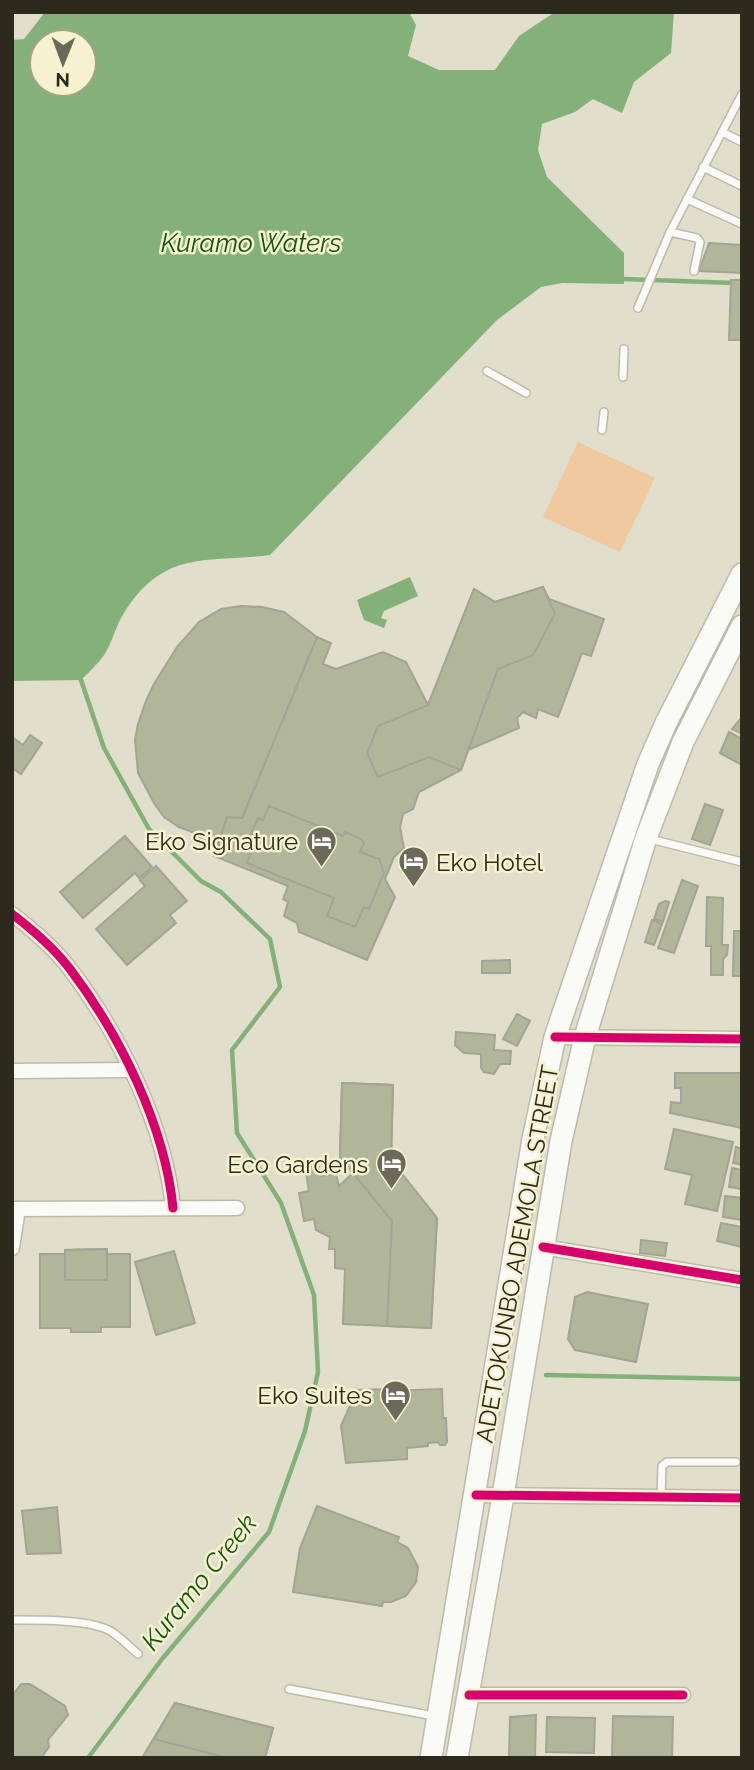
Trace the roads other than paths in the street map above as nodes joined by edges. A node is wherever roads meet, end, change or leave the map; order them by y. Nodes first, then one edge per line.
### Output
1 (741, 99) edge
2 (722, 132) junction
3 (742, 142) edge
4 (704, 167) junction
5 (742, 186) edge
6 (687, 199) junction
7 (742, 224) edge
8 (670, 232) junction
9 (694, 271) dead end
10 (638, 308) dead end
11 (624, 349) dead end
12 (487, 371) dead end
13 (623, 377) dead end
14 (526, 393) dead end
15 (604, 412) dead end
16 (602, 430) dead end
17 (742, 574) edge
18 (742, 626) edge
19 (646, 838) junction
20 (742, 862) edge
21 (12, 914) edge
22 (555, 1037) junction
23 (585, 1037) junction
24 (742, 1039) edge
25 (130, 1070) junction
26 (12, 1071) edge
27 (173, 1208) junction
28 (237, 1208) dead end
29 (15, 1209) edge
30 (543, 1247) junction
31 (12, 1248) edge
32 (742, 1280) edge
33 (736, 1462) dead end
34 (476, 1495) junction
35 (503, 1496) junction
36 (661, 1497) junction
37 (742, 1498) edge
38 (12, 1620) edge
39 (138, 1654) dead end
40 (289, 1689) dead end
41 (469, 1695) junction
42 (682, 1695) dead end
43 (438, 1716) junction
44 (431, 1758) edge
45 (457, 1758) edge

1 - 2 lane
2 - 3 lane
2 - 4 lane
4 - 5 lane
4 - 6 lane
6 - 7 lane
6 - 8 lane
8 - 9 lane
8 - 10 lane
11 - 13 lane
12 - 14 lane
15 - 16 lane
17 - 22 main road, ADETOKUNBO ADEMOLA STREET
18 - 19 main road, ADETOKUNBO ADEMOLA STREET
19 - 20 lane
19 - 23 main road, ADETOKUNBO ADEMOLA STREET
21 - 25 street
22 - 23 street
22 - 34 main road, ADETOKUNBO ADEMOLA STREET
23 - 24 street
23 - 30 main road, ADETOKUNBO ADEMOLA STREET
25 - 26 street
25 - 27 street
27 - 28 street
27 - 29 street
29 - 31 street
30 - 32 street
30 - 35 main road, ADETOKUNBO ADEMOLA STREET
33 - 36 lane
34 - 35 street
34 - 43 main road, ADETOKUNBO ADEMOLA STREET
35 - 36 street
35 - 41 main road, ADETOKUNBO ADEMOLA STREET
36 - 37 street
38 - 39 lane
40 - 43 lane
41 - 42 street
41 - 45 main road, ADETOKUNBO ADEMOLA STREET
43 - 44 main road, ADETOKUNBO ADEMOLA STREET

